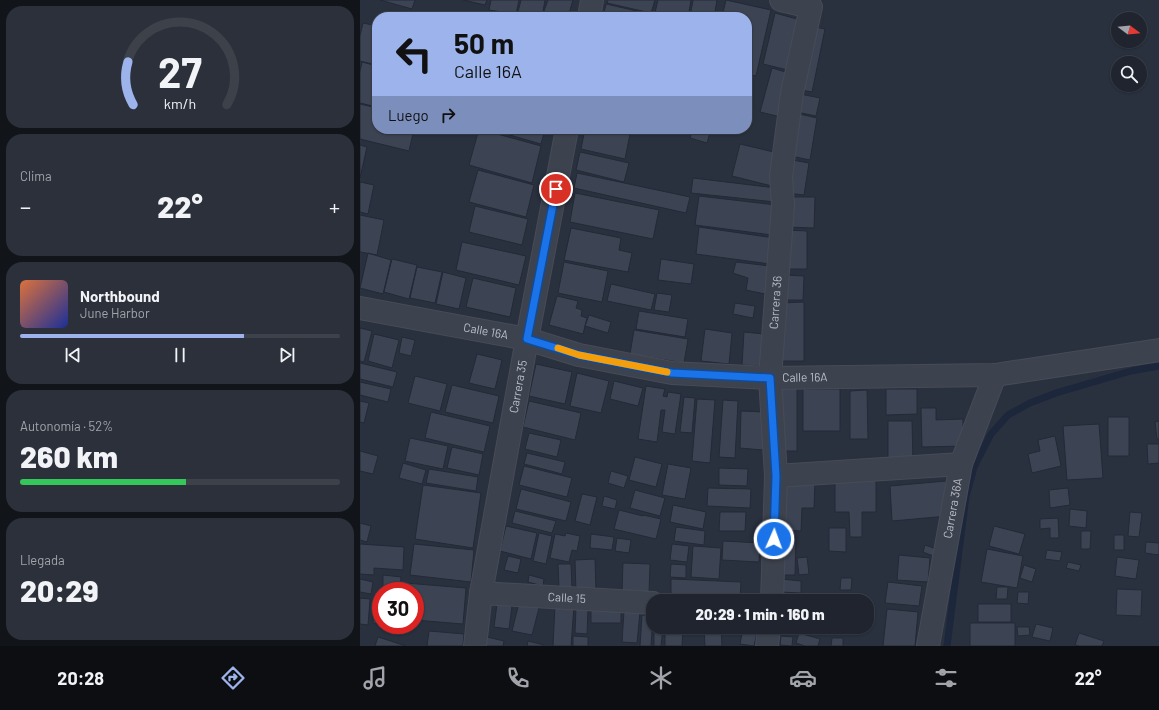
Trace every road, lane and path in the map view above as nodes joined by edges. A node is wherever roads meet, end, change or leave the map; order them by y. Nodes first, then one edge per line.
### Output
1 (592, 0) edge
2 (781, 0) edge
3 (590, 12) edge
4 (566, 134) edge
5 (360, 308) edge
6 (527, 339) junction
7 (1159, 350) edge
8 (996, 375) junction
9 (770, 378) junction
10 (961, 464) junction
11 (776, 476) junction
12 (481, 593) junction
13 (772, 594) edge
14 (646, 603) edge
15 (769, 634) edge
16 (475, 646) edge
17 (767, 646) edge
18 (928, 646) edge

1 - 3 street
2 - 9 street, Carrera 36
4 - 6 street, Carrera 35
5 - 6 street, Calle 16A
6 - 9 street, Calle 16A
6 - 12 street, Carrera 35
7 - 8 street, Calle 16A
8 - 9 street, Calle 16A
8 - 10 street, Carrera 36A
9 - 11 street, Carrera 36
10 - 11 street
10 - 18 street, Carrera 36A
11 - 13 street, Carrera 36
12 - 14 street, Calle 15
12 - 16 street, Carrera 35
15 - 17 street

